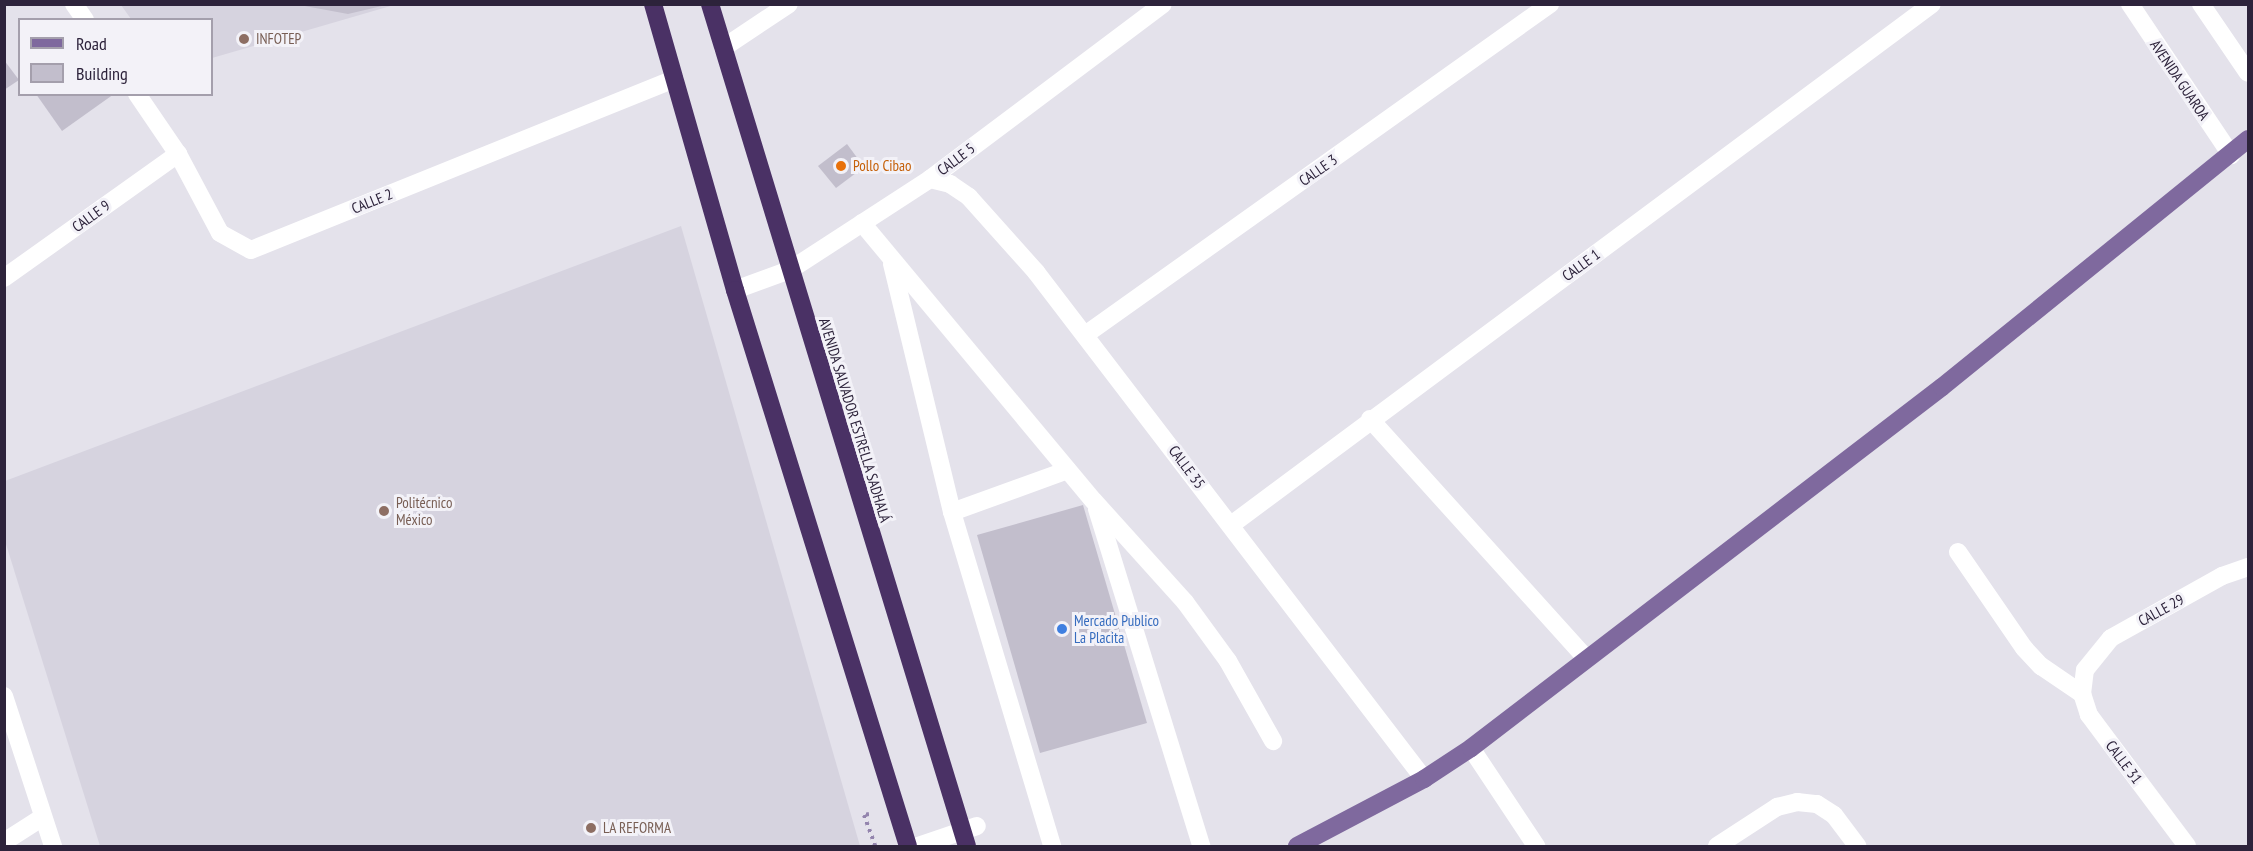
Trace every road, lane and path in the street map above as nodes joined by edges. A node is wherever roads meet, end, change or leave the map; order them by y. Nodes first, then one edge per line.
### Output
1 (74, 4) edge
2 (653, 4) edge
3 (710, 4) edge
4 (789, 4) edge
5 (1163, 4) edge
6 (1550, 4) edge
7 (1932, 4) edge
8 (2130, 4) edge
9 (2201, 4) edge
10 (84, 18) edge
11 (723, 48) junction
12 (2248, 74) edge
13 (675, 79) junction
14 (138, 96) edge
15 (2248, 139) edge
16 (178, 154) junction
17 (2231, 154) junction
18 (930, 179) junction
19 (862, 224) junction
20 (891, 258) junction
21 (790, 270) junction
22 (4, 278) edge
23 (735, 290) junction
24 (1085, 335) junction
25 (1370, 419) junction
26 (1068, 470) junction
27 (1094, 501) junction
28 (952, 513) junction
29 (1231, 525) junction
30 (1958, 552) dead end
31 (2248, 567) edge
32 (1585, 657) junction
33 (2082, 694) junction
34 (4, 696) edge
35 (1273, 741) dead end
36 (1471, 748) junction
37 (1424, 779) junction
38 (864, 815) dead end
39 (43, 818) junction
40 (977, 826) dead end
41 (4, 842) edge
42 (53, 846) edge
43 (875, 846) edge
44 (908, 846) edge
45 (918, 846) edge
46 (967, 846) edge
47 (1052, 846) edge
48 (1202, 846) edge
49 (1297, 846) edge
50 (1536, 846) edge
51 (1717, 846) edge
52 (1857, 846) edge
53 (2187, 846) edge

1 - 10 street
2 - 13 highway
3 - 11 highway, AVENIDA SALVADOR ESTRELLA SADHALÁ
4 - 11 street
5 - 18 street, CALLE 5
6 - 24 street, CALLE 3
7 - 25 street, CALLE 1
8 - 17 street, AVENIDA GUAROA
9 - 12 street
11 - 21 highway, AVENIDA SALVADOR ESTRELLA SADHALÁ
13 - 16 street, CALLE 2
13 - 23 highway
14 - 16 street, CALLE 2
15 - 17 main road
16 - 22 street, CALLE 9
17 - 32 main road
18 - 19 street, CALLE 5
18 - 24 street, CALLE 35
19 - 20 street
19 - 21 street, CALLE 5
20 - 26 street
20 - 28 street
21 - 23 street, CALLE 5
21 - 46 highway, AVENIDA SALVADOR ESTRELLA SADHALÁ
23 - 44 highway
24 - 29 street, CALLE 35
25 - 29 street, CALLE 1
25 - 32 street
26 - 27 street
26 - 28 street
27 - 35 street
27 - 48 street
28 - 47 street
29 - 37 street, CALLE 35
30 - 33 street
31 - 33 street, CALLE 29
32 - 36 main road
33 - 53 street, CALLE 31
34 - 39 street
36 - 37 main road
36 - 50 street
37 - 49 main road
38 - 43 path
39 - 41 street
39 - 42 street
40 - 45 street
51 - 52 street

